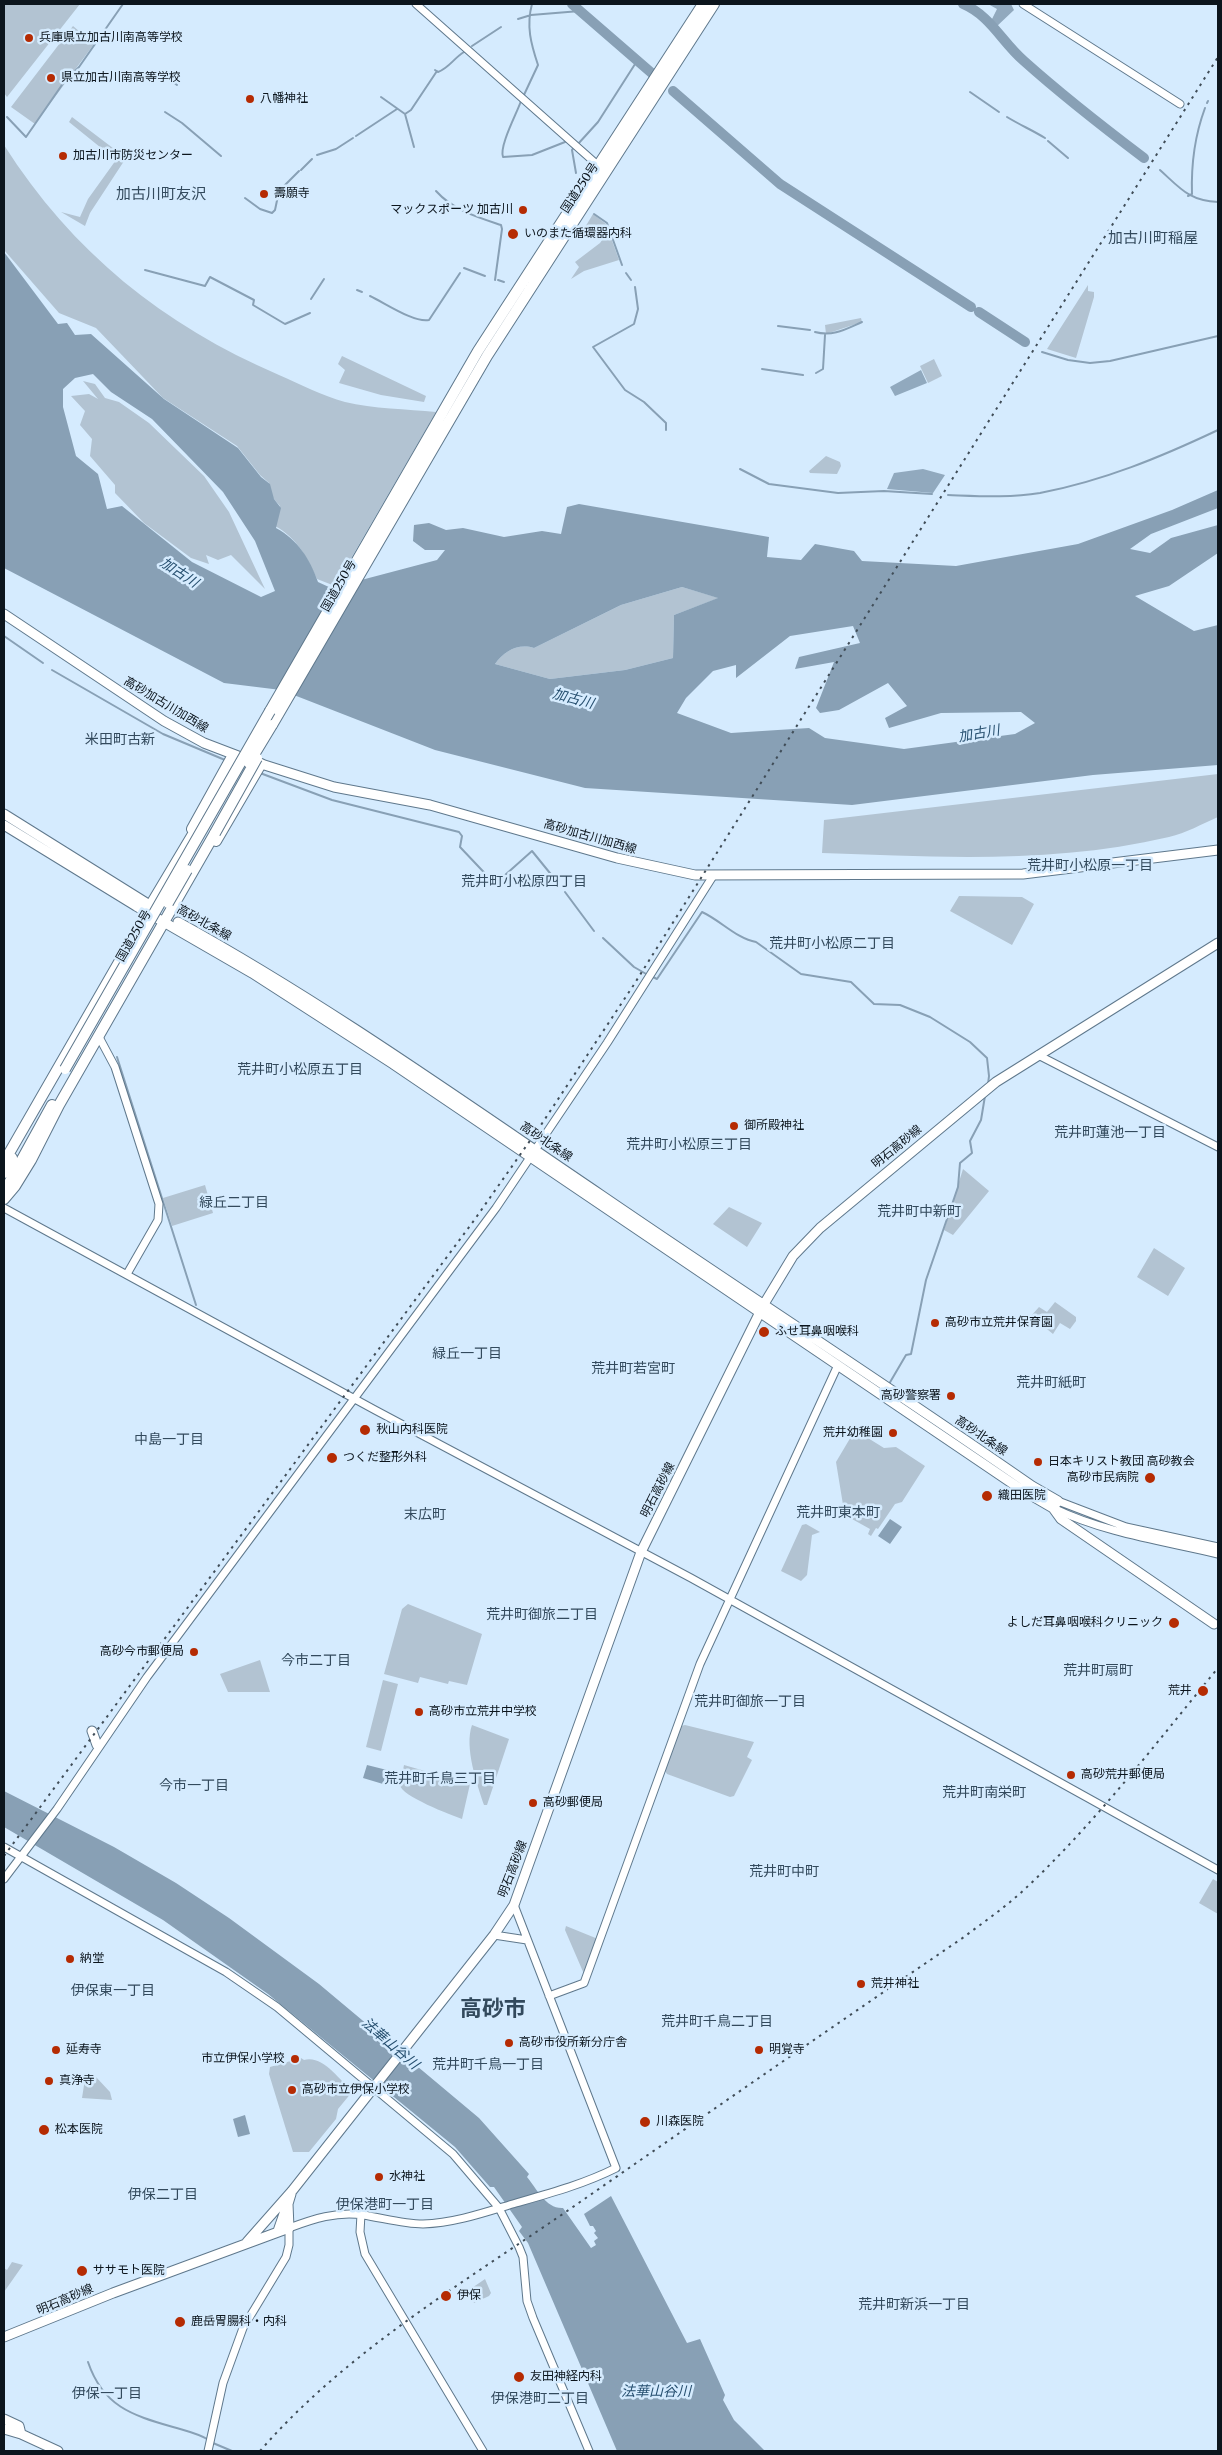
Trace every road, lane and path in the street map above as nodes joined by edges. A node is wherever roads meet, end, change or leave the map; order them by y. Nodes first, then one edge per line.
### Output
1 (416, 4) edge
2 (703, 4) edge
3 (714, 4) edge
4 (1023, 4) edge
5 (659, 79) junction
6 (1180, 104) dead end
7 (597, 164) junction
8 (606, 172) junction
9 (568, 210) junction
10 (579, 212) junction
11 (510, 290) dead end
12 (531, 298) dead end
13 (483, 354) junction
14 (4, 614) edge
15 (270, 711) junction
16 (272, 725) junction
17 (233, 755) junction
18 (261, 764) junction
19 (4, 814) edge
20 (4, 825) edge
21 (1218, 850) edge
22 (712, 876) junction
23 (150, 905) junction
24 (168, 915) junction
25 (1218, 943) edge
26 (99, 1037) junction
27 (1038, 1055) junction
28 (68, 1070) junction
29 (1218, 1147) edge
30 (534, 1153) junction
31 (4, 1162) edge
32 (4, 1173) edge
33 (4, 1192) edge
34 (4, 1199) edge
35 (4, 1208) edge
36 (127, 1274) junction
37 (762, 1309) junction
38 (838, 1365) junction
39 (354, 1399) junction
40 (1055, 1504) junction
41 (1215, 1550) edge
42 (641, 1552) junction
43 (730, 1600) junction
44 (1214, 1624) dead end
45 (92, 1731) dead end
46 (97, 1745) dead end
47 (4, 1847) edge
48 (21, 1857) junction
49 (1218, 1870) edge
50 (4, 1879) edge
51 (514, 1905) junction
52 (494, 1935) junction
53 (527, 1940) junction
54 (549, 1996) junction
55 (374, 2086) junction
56 (292, 2191) junction
57 (288, 2204) junction
58 (499, 2208) junction
59 (361, 2214) junction
60 (289, 2228) junction
61 (278, 2231) junction
62 (247, 2242) junction
63 (4, 2337) edge
64 (4, 2419) edge
65 (4, 2429) edge
66 (21, 2434) junction
67 (58, 2451) edge
68 (208, 2451) edge
69 (483, 2451) edge
70 (589, 2451) edge

1 - 7 street
2 - 5 highway, 国道250号
3 - 5 highway, 国道250号
4 - 6 street
5 - 7 highway, 国道250号
5 - 8 highway, 国道250号
7 - 8 street
7 - 9 highway, 国道250号
8 - 10 highway, 国道250号
9 - 11 highway
9 - 13 highway, 国道250号
10 - 12 highway
10 - 13 highway, 国道250号
13 - 15 highway, 国道250号
13 - 16 highway, 国道250号
14 - 17 main road, 高砂加古川加西線
15 - 23 highway, bridge
15 - 28 highway, 国道250号, bridge
16 - 24 highway, bridge
16 - 28 highway, 国道250号, bridge
17 - 18 main road, 高砂加古川加西線
17 - 23 highway
18 - 22 main road, 高砂加古川加西線
18 - 24 highway
19 - 23 main road, 高砂北条線
20 - 23 main road, 高砂北条線
21 - 22 main road, 高砂加古川加西線
22 - 30 street
23 - 24 main road, 高砂北条線
23 - 31 highway
24 - 26 highway
24 - 30 main road, 高砂北条線
25 - 27 main road, 明石高砂線
26 - 34 highway
26 - 36 street
27 - 29 street
27 - 37 main road, 明石高砂線
28 - 32 highway, 国道250号
28 - 33 highway, 国道250号
30 - 37 main road, 高砂北条線
30 - 39 street
35 - 36 street
36 - 39 street
37 - 38 main road, 高砂北条線
37 - 40 main road, 高砂北条線
37 - 42 main road, 明石高砂線
38 - 40 main road, 高砂北条線
38 - 43 street
39 - 42 street
39 - 48 street
40 - 41 street
40 - 44 main road, 高砂北条線
42 - 43 street
42 - 51 main road, 明石高砂線
43 - 49 street
43 - 54 street
45 - 46 main road
47 - 48 street
48 - 50 street
48 - 55 street
51 - 52 main road, 明石高砂線
51 - 53 street
52 - 53 street
52 - 55 main road, 明石高砂線
53 - 54 street
54 - 58 street
55 - 56 main road, 明石高砂線
55 - 58 street
56 - 57 main road, 明石高砂線
56 - 62 main road, 明石高砂線
57 - 60 main road, 明石高砂線
57 - 61 main road, 明石高砂線
58 - 59 street
58 - 70 street
59 - 60 street
59 - 69 street
60 - 61 main road, 明石高砂線
60 - 68 street
61 - 62 main road, 明石高砂線
62 - 63 main road, 明石高砂線
64 - 66 main road
65 - 66 main road
66 - 67 main road

